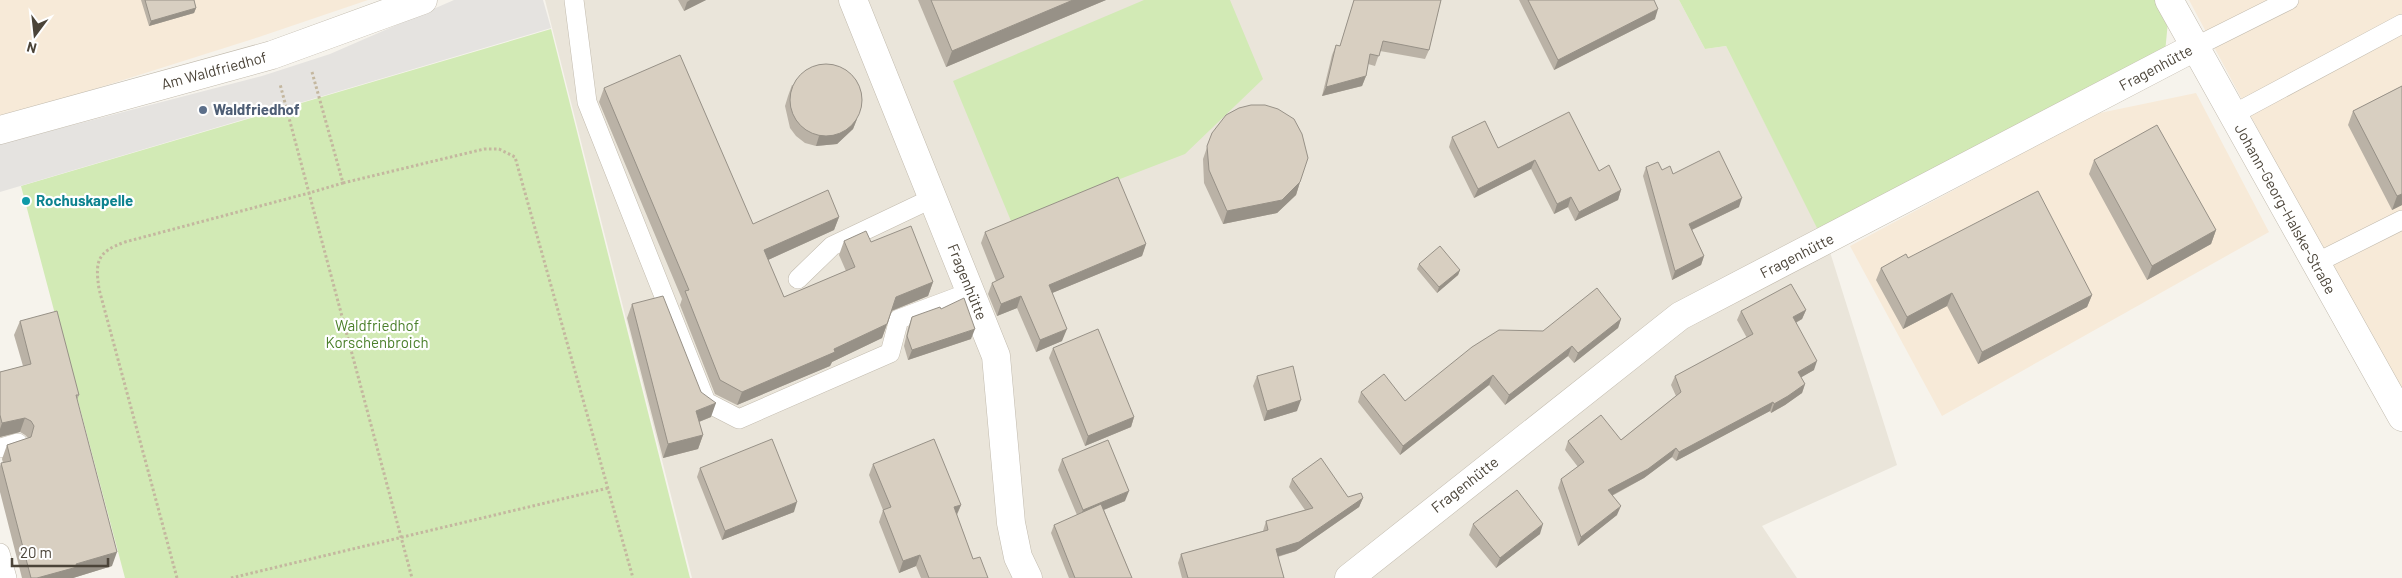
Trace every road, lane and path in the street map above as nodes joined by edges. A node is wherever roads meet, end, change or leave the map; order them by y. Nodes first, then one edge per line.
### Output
1 (423, 0) edge
2 (574, 0) edge
3 (853, 0) edge
4 (2171, 0) edge
5 (2289, 0) edge
6 (2402, 24) edge
7 (305, 44) junction
8 (2195, 47) junction
9 (272, 55) junction
10 (2232, 115) junction
11 (1, 126) edge
12 (344, 183) junction
13 (309, 193) junction
14 (933, 198) junction
15 (2402, 220) edge
16 (2316, 263) junction
17 (798, 279) dead end
18 (971, 292) junction
19 (2402, 417) edge
20 (18, 443) edge
21 (0, 448) edge
22 (608, 488) junction
23 (401, 538) junction
24 (0, 553) edge
25 (7, 578) edge
26 (177, 578) edge
27 (231, 578) edge
28 (412, 578) edge
29 (634, 578) edge
30 (1028, 578) edge
31 (1348, 578) edge

1 - 7 street, Am Waldfriedhof
2 - 18 lane
3 - 14 street, Fragenhütte
4 - 8 street, Johann-Georg-Halske-Straße
5 - 8 lane, Fragenhütte
6 - 10 lane
7 - 9 street, Am Waldfriedhof
7 - 12 path
8 - 10 street, Johann-Georg-Halske-Straße
8 - 31 street, Fragenhütte
9 - 11 street, Am Waldfriedhof
9 - 13 path
10 - 16 street, Johann-Georg-Halske-Straße
12 - 13 path
12 - 22 path
13 - 23 path
13 - 26 path
14 - 17 lane
14 - 18 street, Fragenhütte
15 - 16 lane
16 - 19 street, Johann-Georg-Halske-Straße
18 - 30 street, Fragenhütte
20 - 21 lane
22 - 23 path
22 - 29 path
23 - 27 path
23 - 28 path
24 - 25 lane

